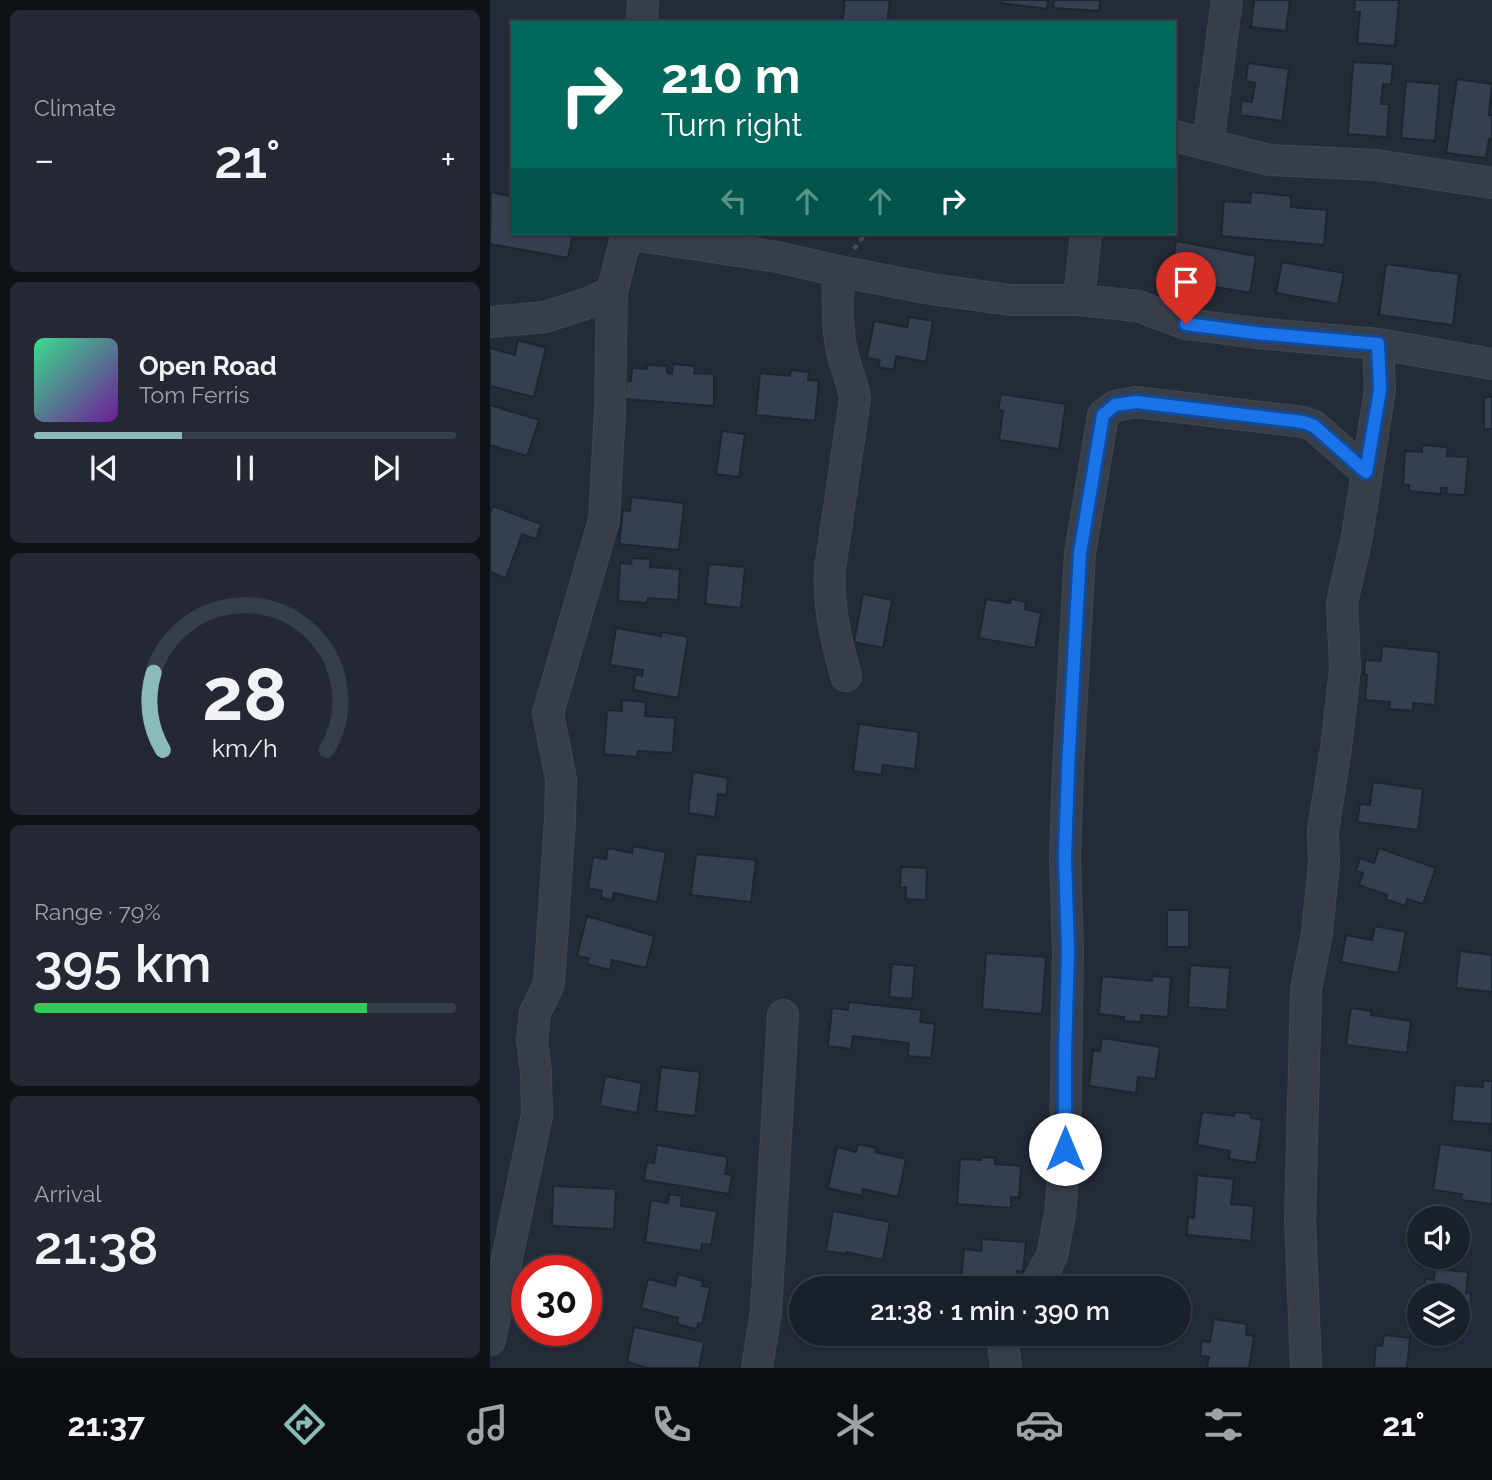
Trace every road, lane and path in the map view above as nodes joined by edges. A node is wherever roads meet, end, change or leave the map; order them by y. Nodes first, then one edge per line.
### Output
1 (643, 0) edge
2 (1227, 0) edge
3 (642, 21) edge
4 (1176, 136) edge
5 (1208, 144) junction
6 (1492, 183) edge
7 (627, 235) edge
8 (634, 235) edge
9 (1086, 235) edge
10 (838, 271) junction
11 (612, 292) junction
12 (1079, 300) junction
13 (490, 323) edge
14 (1378, 344) junction
15 (1492, 364) edge
16 (1366, 472) junction
17 (846, 676) dead end
18 (783, 1015) dead end
19 (1041, 1276) edge
20 (490, 1340) edge
21 (1003, 1346) edge
22 (757, 1368) edge
23 (1006, 1368) edge
24 (1306, 1368) edge

1 - 3 street
2 - 5 street
4 - 5 street
5 - 6 street
7 - 11 street
8 - 10 street
9 - 12 street
10 - 12 street
10 - 17 street
11 - 13 street
11 - 20 street
12 - 14 street
14 - 15 street
14 - 16 street
16 - 19 street
16 - 24 street
18 - 22 street
21 - 23 street

